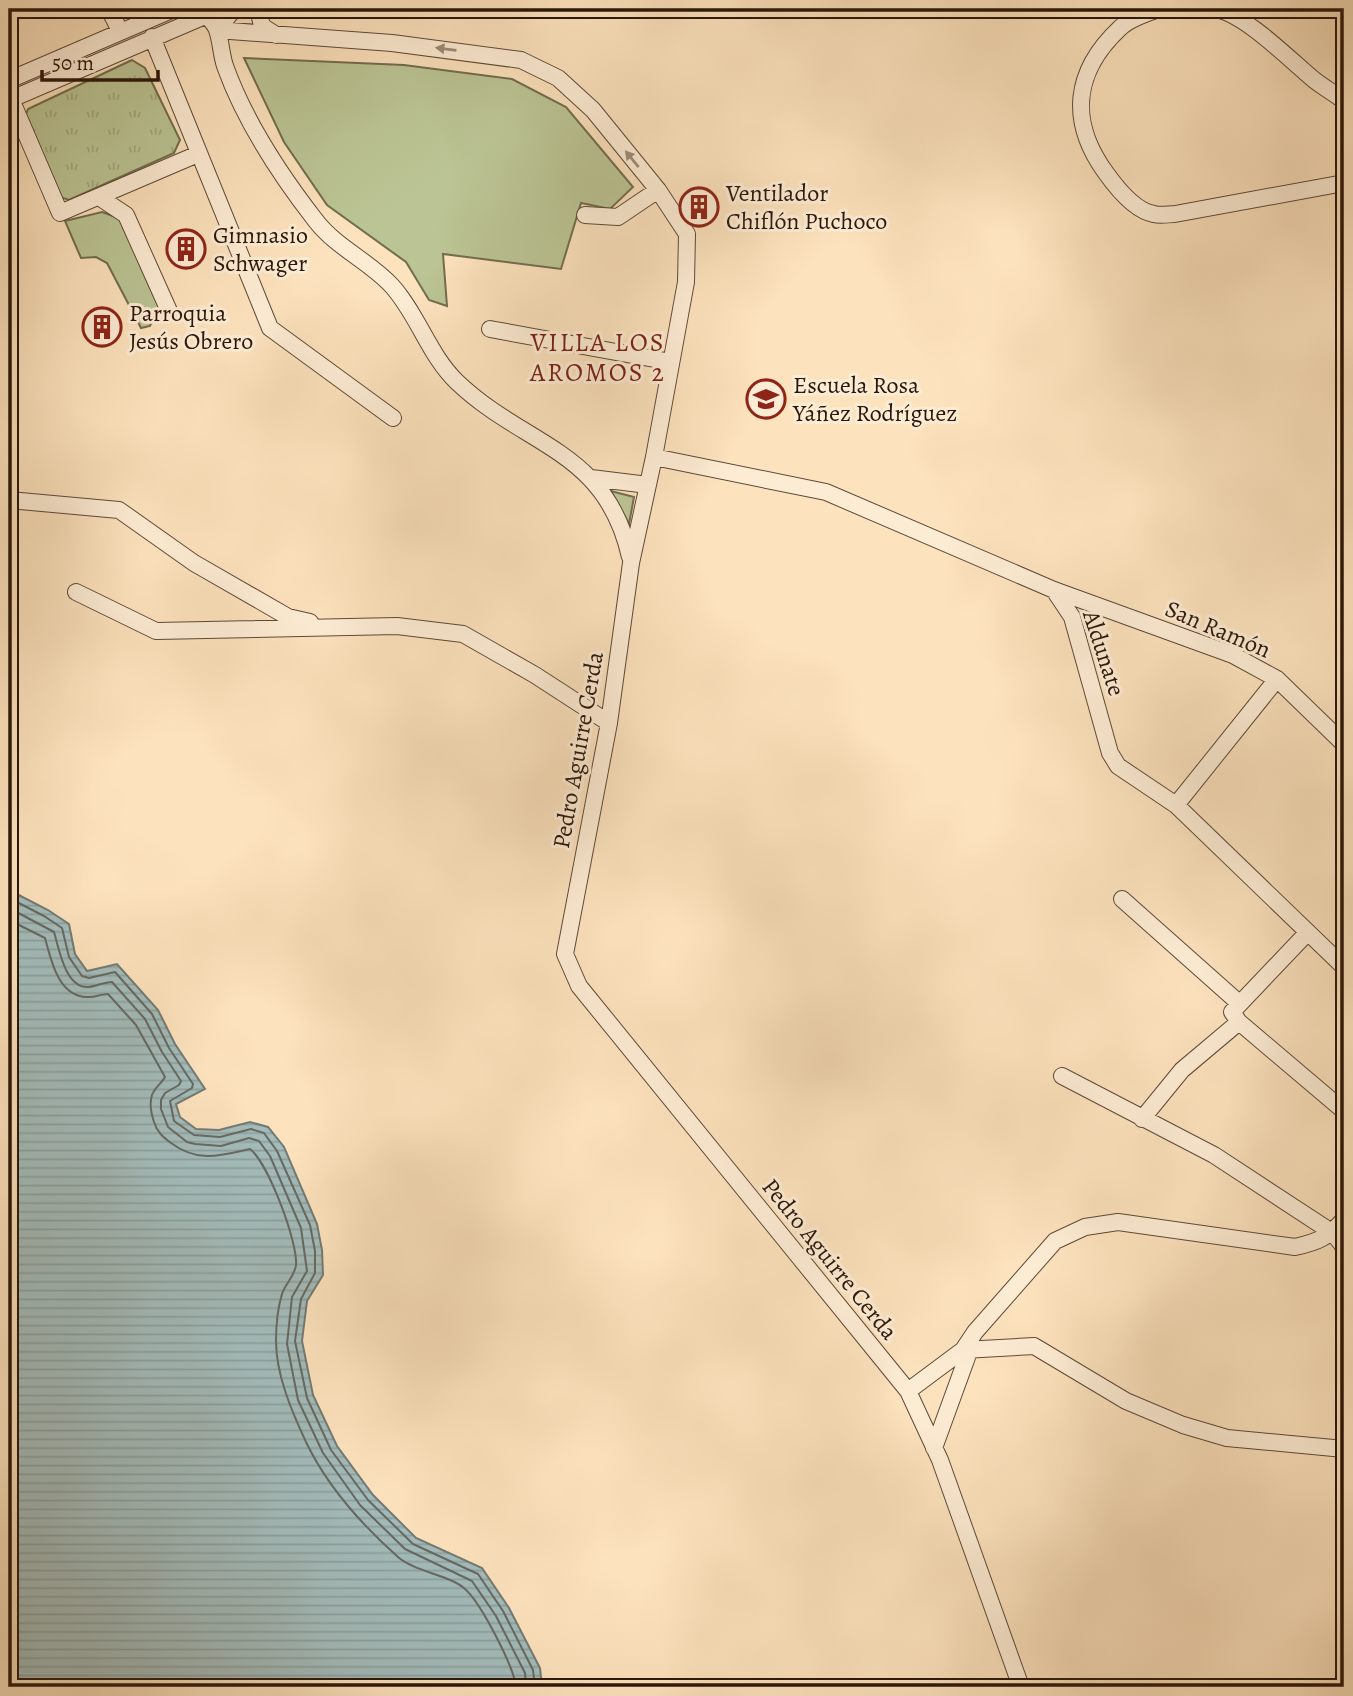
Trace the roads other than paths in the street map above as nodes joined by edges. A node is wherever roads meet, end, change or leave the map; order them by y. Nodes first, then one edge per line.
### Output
1 (109, 9) edge
2 (174, 9) edge
3 (234, 9) edge
4 (258, 9) edge
5 (1159, 9) edge
6 (1216, 9) edge
7 (203, 12) edge
8 (217, 30) junction
9 (120, 31) junction
10 (276, 35) junction
11 (152, 37) junction
12 (9, 80) edge
13 (11, 99) edge
14 (1344, 101) edge
15 (198, 154) junction
16 (1344, 183) edge
17 (658, 190) junction
18 (99, 197) junction
19 (585, 215) dead end
20 (169, 311) dead end
21 (490, 329) dead end
22 (671, 362) junction
23 (393, 418) dead end
24 (654, 457) junction
25 (591, 478) junction
26 (648, 485) junction
27 (9, 500) edge
28 (631, 563) junction
29 (1054, 590) junction
30 (76, 592) dead end
31 (331, 628) junction
32 (1277, 679) junction
33 (609, 723) junction
34 (1344, 744) edge
35 (1176, 805) junction
36 (1122, 900) dead end
37 (1308, 932) junction
38 (1344, 967) edge
39 (1239, 1003) junction
40 (1239, 1022) junction
41 (1062, 1076) dead end
42 (1344, 1111) edge
43 (1142, 1119) junction
44 (1344, 1219) edge
45 (1333, 1233) junction
46 (1344, 1247) edge
47 (967, 1350) junction
48 (908, 1391) junction
49 (934, 1448) junction
50 (1344, 1449) edge
51 (1021, 1687) edge

1 - 9 street
2 - 9 street
3 - 8 street
4 - 10 street
5 - 16 street
6 - 14 street
7 - 8 street
7 - 11 street
8 - 10 street, Pedro Aguirre Cerda
8 - 25 street
9 - 12 street
17 -> 10 street, Pedro Aguirre Cerda
11 - 13 street
11 - 15 street
13 - 18 street
15 - 18 street
15 - 23 street
17 - 19 street
17 - 22 street, Pedro Aguirre Cerda
18 - 20 street
21 - 22 street
22 - 24 street, Pedro Aguirre Cerda
24 - 26 street, Pedro Aguirre Cerda
24 - 29 street, Aldunate
25 - 26 street
25 - 28 street
26 - 28 street, Pedro Aguirre Cerda
27 - 31 street
28 - 33 street, Pedro Aguirre Cerda
29 - 32 street, San Ramón
29 - 35 street, Aldunate
30 - 31 street
31 - 33 street
32 - 34 street, San Ramón
32 - 35 street
33 - 48 street, Pedro Aguirre Cerda
35 - 37 street, Aldunate
36 - 39 street
37 - 38 street, Aldunate
37 - 39 street
39 - 40 street
40 - 42 street
40 - 43 street
41 - 43 street
43 - 45 street
44 - 45 street
45 - 46 street
45 - 47 street
47 - 48 street
47 - 49 street
47 - 50 street
48 - 49 street, Pedro Aguirre Cerda
49 - 51 street, Pedro Aguirre Cerda

